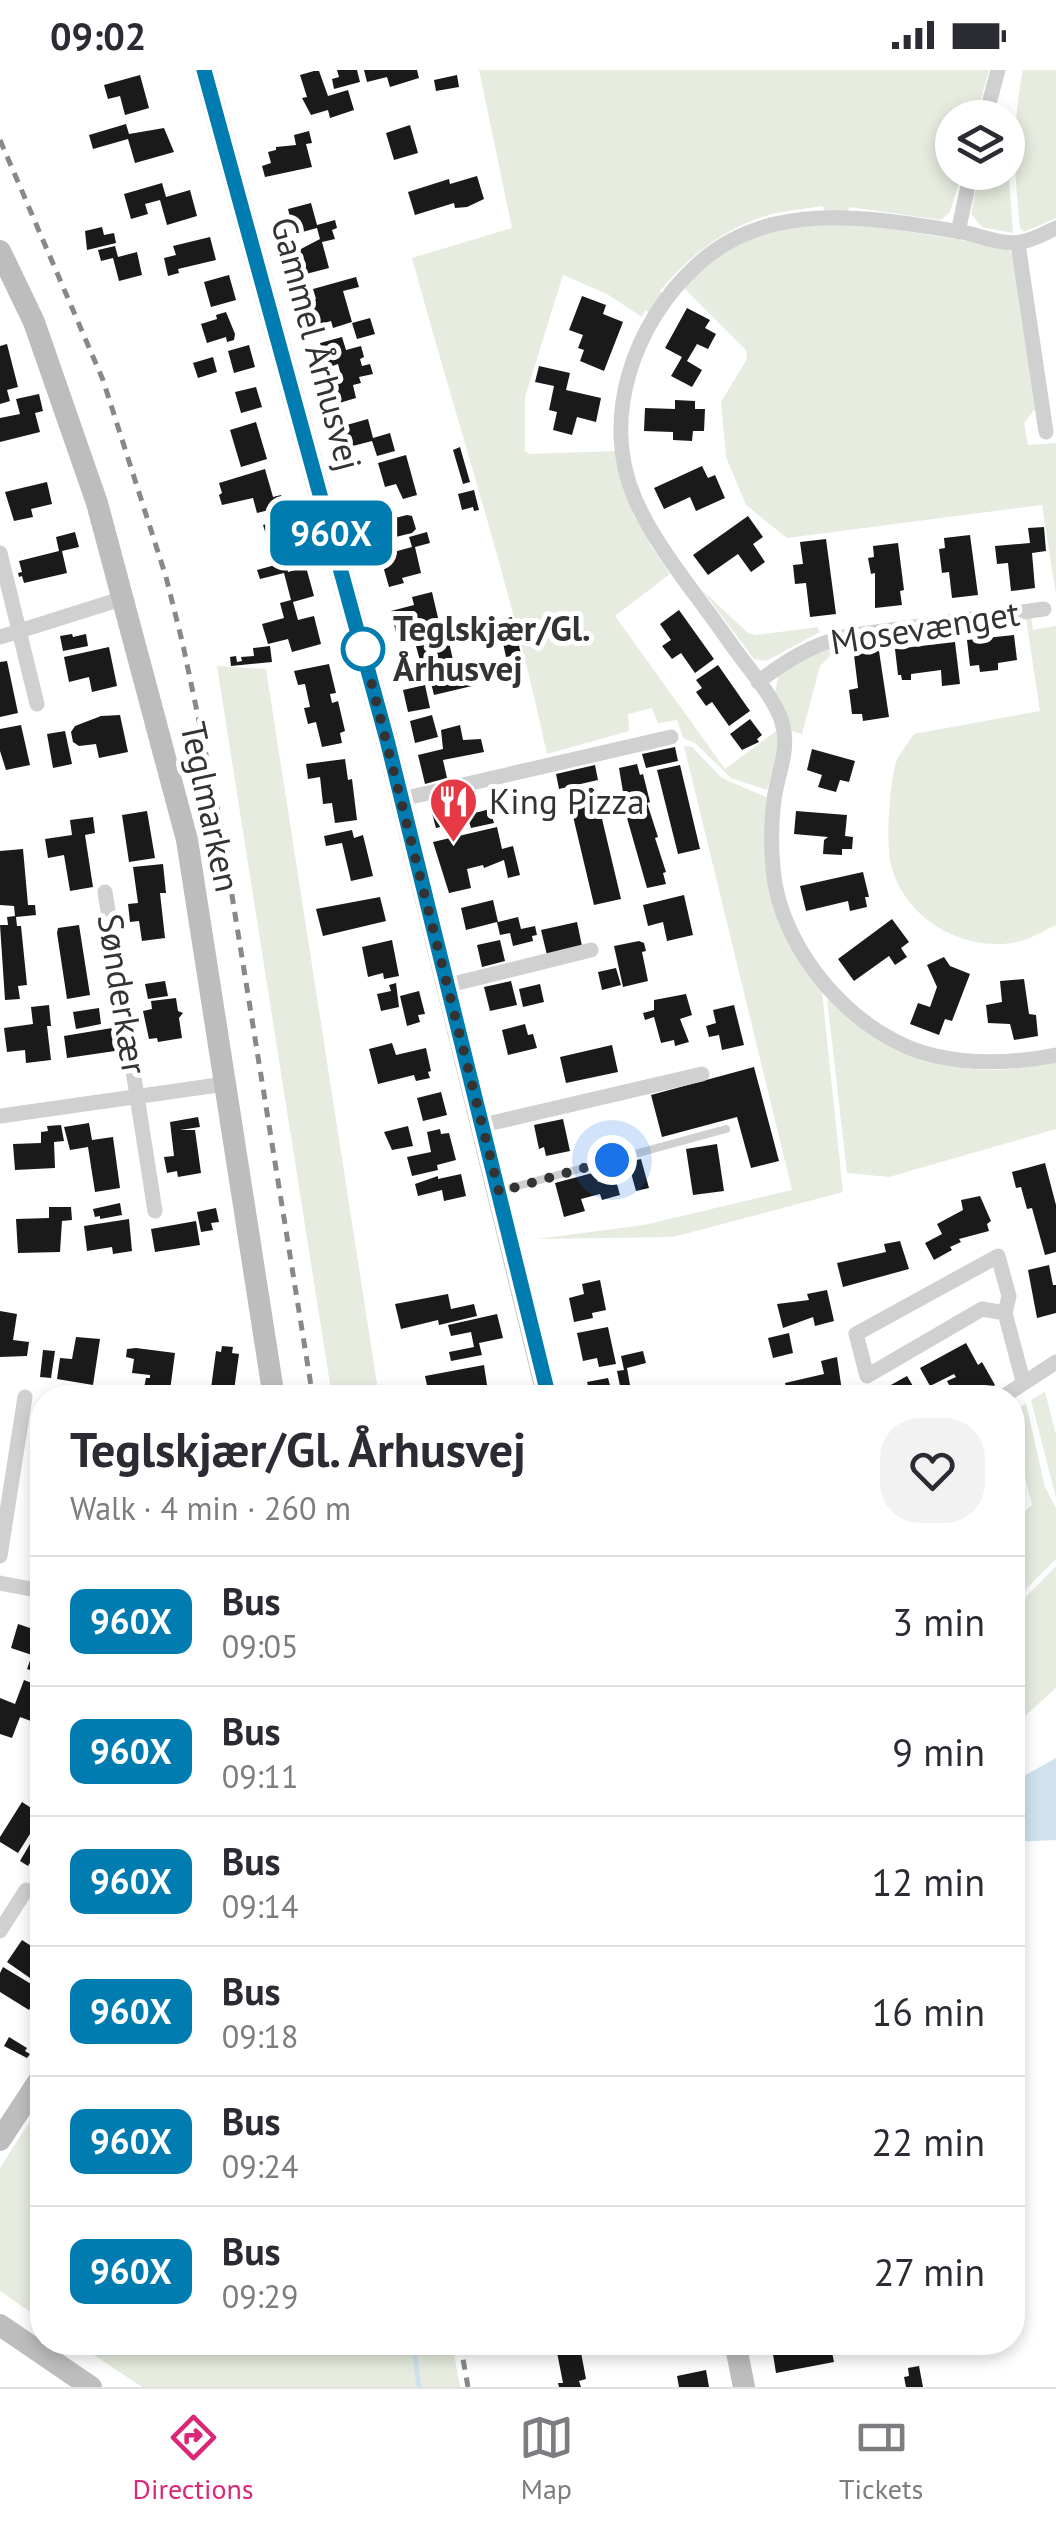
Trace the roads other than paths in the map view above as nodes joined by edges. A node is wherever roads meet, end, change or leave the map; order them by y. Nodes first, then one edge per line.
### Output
1 (204, 70) edge
2 (998, 70) edge
3 (990, 100) edge
4 (967, 190) edge
5 (1056, 228) edge
6 (958, 232) junction
7 (1018, 244) junction
8 (0, 251) edge
9 (1046, 432) dead end
10 (0, 553) edge
11 (124, 598) junction
12 (1044, 609) dead end
13 (21, 630) junction
14 (0, 636) edge
15 (758, 682) junction
16 (38, 704) dead end
17 (671, 736) dead end
18 (402, 799) junction
19 (105, 892) dead end
20 (591, 950) dead end
21 (449, 986) junction
22 (1056, 1055) edge
23 (702, 1074) dead end
24 (225, 1084) junction
25 (138, 1096) junction
26 (0, 1116) edge
27 (483, 1125) junction
28 (726, 1129) dead end
29 (499, 1192) junction
30 (155, 1211) dead end
31 (1005, 1313) junction
32 (1056, 1362) edge
33 (1023, 1380) junction
34 (272, 1385) edge
35 (545, 1385) edge
36 (1017, 1385) edge
37 (25, 1397) dead end
38 (0, 1556) edge
39 (0, 1582) edge
40 (30, 1588) edge
41 (26, 1890) dead end
42 (0, 1931) edge
43 (30, 2096) edge
44 (0, 2140) edge
45 (0, 2326) edge
46 (30, 2346) edge
47 (43, 2355) edge
48 (738, 2355) edge
49 (91, 2387) edge
50 (744, 2387) edge

1 - 18 street, Gammel Århusvej
2 - 3 street
4 - 6 street
5 - 7 street
6 - 7 street
6 - 15 street
7 - 9 street
8 - 11 street, Teglmarken
10 - 13 street
11 - 13 street
11 - 24 street, Teglmarken
12 - 15 street, Mosevænget
13 - 14 street
13 - 16 street
15 - 22 street
17 - 18 street
18 - 21 street, Gammel Århusvej
19 - 25 street, Sønderkær
20 - 21 street
21 - 27 street, Gammel Århusvej
23 - 27 street
24 - 25 street, Sønderkær
24 - 34 street, Teglmarken
25 - 26 street, Sønderkær
25 - 30 street, Sønderkær
27 - 29 street, Gammel Århusvej
28 - 29 lane
29 - 35 street, Gammel Århusvej
31 - 31 street
31 - 33 street
32 - 33 street
33 - 36 street
37 - 38 street
39 - 40 street
41 - 42 street
43 - 44 street
45 - 46 street
47 - 49 street
48 - 50 street

